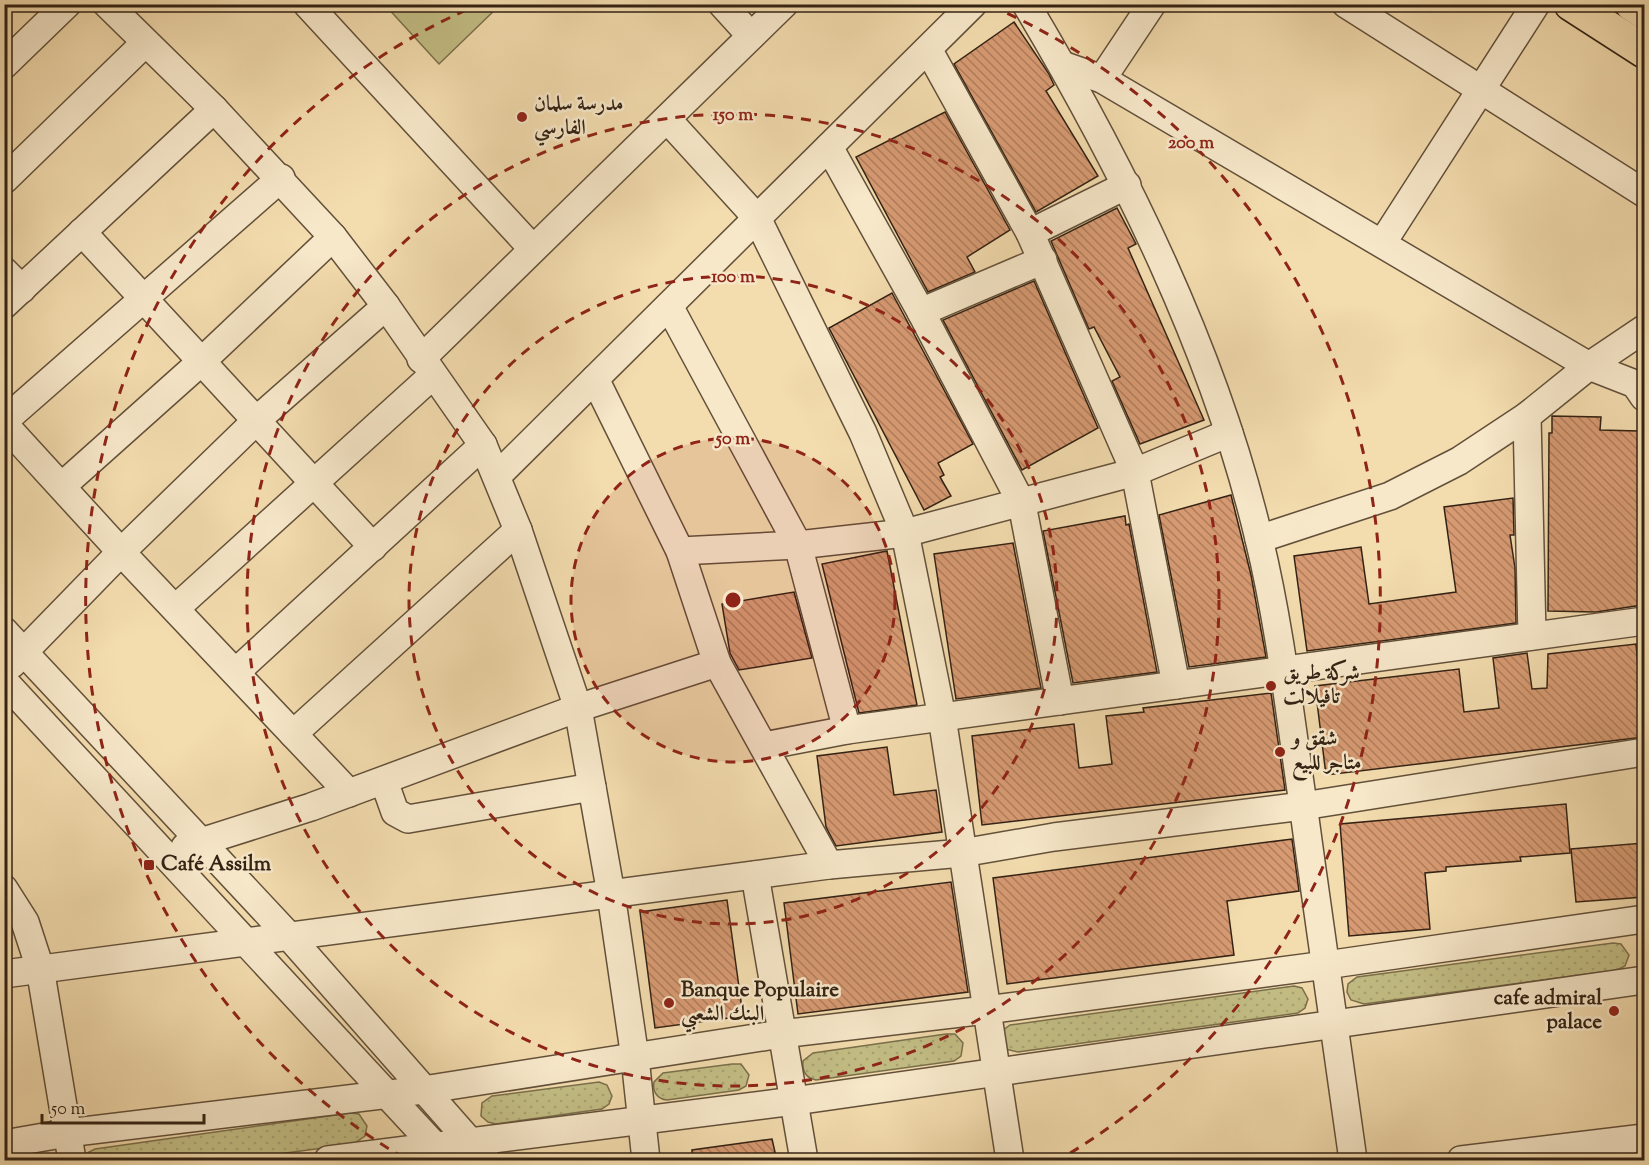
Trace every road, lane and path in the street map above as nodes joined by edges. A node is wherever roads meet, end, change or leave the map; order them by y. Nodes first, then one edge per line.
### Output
1 (67, 4) edge
2 (107, 4) edge
3 (307, 4) edge
4 (722, 4) edge
5 (784, 4) edge
6 (973, 4) edge
7 (1026, 4) edge
8 (1152, 4) edge
9 (1346, 4) edge
10 (1536, 4) edge
11 (1571, 4) edge
12 (1632, 4) edge
13 (1644, 12) edge
14 (751, 36) junction
15 (146, 43) junction
16 (928, 49) junction
17 (1644, 51) edge
18 (4, 65) edge
19 (1062, 65) junction
20 (1102, 79) junction
21 (1483, 89) junction
22 (214, 109) junction
23 (667, 119) junction
24 (829, 147) junction
25 (281, 178) junction
26 (4, 180) edge
27 (1127, 185) junction
28 (1644, 193) edge
29 (757, 218) junction
30 (82, 232) junction
31 (1030, 233) junction
32 (333, 237) junction
33 (1383, 242) junction
34 (532, 249) junction
35 (1043, 260) junction
36 (10, 288) edge
37 (146, 299) junction
38 (386, 306) junction
39 (669, 306) junction
40 (921, 312) junction
41 (1644, 329) edge
42 (202, 361) junction
43 (1589, 366) junction
44 (427, 367) junction
45 (595, 379) junction
46 (1644, 397) edge
47 (1527, 416) junction
48 (258, 419) junction
49 (4, 423) edge
50 (1229, 433) junction
51 (483, 445) junction
52 (1135, 472) junction
53 (497, 476) junction
54 (316, 483) junction
55 (62, 486) junction
56 (1022, 504) junction
57 (518, 530) junction
58 (905, 533) junction
59 (1259, 539) junction
60 (798, 544) junction
61 (373, 547) junction
62 (680, 551) junction
63 (121, 552) junction
64 (176, 608) junction
65 (1644, 621) edge
66 (4, 631) edge
67 (1532, 636) junction
68 (24, 653) junction
69 (717, 663) junction
70 (4, 671) edge
71 (1285, 671) junction
72 (236, 672) junction
73 (4, 681) edge
74 (1176, 685) junction
75 (1060, 701) junction
76 (578, 708) junction
77 (942, 717) junction
78 (847, 729) junction
79 (294, 734) junction
80 (764, 746) junction
81 (1644, 752) edge
82 (384, 781) junction
83 (592, 787) junction
84 (349, 794) junction
85 (1303, 806) junction
86 (201, 843) junction
87 (163, 853) junction
88 (962, 853) junction
89 (829, 865) junction
90 (755, 875) junction
91 (4, 889) edge
92 (611, 894) junction
93 (1644, 919) edge
94 (288, 935) junction
95 (250, 943) junction
96 (1326, 965) junction
97 (40, 968) junction
98 (4, 974) edge
99 (1644, 980) edge
100 (986, 1010) junction
101 (1334, 1022) junction
102 (781, 1034) junction
103 (635, 1058) junction
104 (995, 1071) junction
105 (423, 1090) junction
106 (384, 1093) junction
107 (794, 1101) junction
108 (642, 1121) junction
109 (67, 1133) junction
110 (1644, 1138) edge
111 (4, 1144) edge
112 (478, 1151) edge
113 (442, 1153) edge
114 (72, 1161) edge
115 (328, 1161) edge
116 (646, 1161) edge
117 (804, 1161) edge
118 (1010, 1161) edge
119 (1353, 1161) edge
120 (1461, 1161) edge

1 - 18 street
2 - 15 street
3 - 34 street
4 - 14 street
5 - 14 street
6 - 16 street
7 - 19 street
8 - 20 street
9 - 21 street
10 - 21 street
11 - 17 main road
12 - 13 main road
14 - 23 street
15 - 22 street
15 - 26 street
16 - 24 street
16 - 31 street
19 - 20 street
19 - 27 street
20 - 33 street
21 - 28 street
21 - 33 street
22 - 25 street
22 - 30 street
23 - 29 street
23 - 34 street
24 - 29 street
24 - 40 street
25 - 32 street
25 - 37 street
27 - 31 street
27 - 50 street
29 - 39 street
29 - 58 street
30 - 36 street
30 - 37 street
31 - 35 street
32 - 38 street
32 - 42 street
33 - 43 street
34 - 44 street
35 - 40 street
35 - 52 street
37 - 42 street
37 - 49 street
38 - 44 street
38 - 48 street
39 - 45 street
39 - 60 street
40 - 56 street
41 - 43 street
42 - 48 street
42 - 55 street
43 - 46 street
43 - 47 street
44 - 51 street
44 - 54 street
45 - 53 street
45 - 62 street
47 - 59 street
47 - 67 street
48 - 54 street
48 - 63 street
49 - 55 street
50 - 52 street
50 - 59 street
51 - 53 street
51 - 61 street
52 - 56 street
52 - 74 street
53 - 57 street
54 - 61 street
54 - 64 street
55 - 63 street
56 - 58 street
56 - 75 street
57 - 76 street
57 - 79 street
58 - 60 street
58 - 77 street
59 - 71 street
60 - 62 street
60 - 78 street
61 - 72 street
62 - 69 street
63 - 64 street
63 - 68 street
64 - 72 street
65 - 67 street
66 - 68 street
67 - 71 street
68 - 70 street
68 - 86 street
69 - 76 street
69 - 80 street
71 - 74 street
71 - 85 street
72 - 79 street
73 - 87 street
74 - 75 street
75 - 77 street
76 - 82 street
76 - 83 street
77 - 78 street
77 - 88 street
78 - 80 street
79 - 84 street
80 - 89 street
81 - 85 street
82 - 83 street
82 - 84 street
83 - 92 street
84 - 86 street
85 - 88 street
85 - 96 street
86 - 87 street
86 - 94 street
87 - 95 street
88 - 89 street
88 - 100 street
89 - 90 street
90 - 92 street
90 - 102 street
91 - 97 street
92 - 94 street
92 - 103 street
93 - 96 street
94 - 95 street
94 - 105 street
95 - 97 street
95 - 106 street
96 - 100 street
96 - 101 street
97 - 98 street
97 - 109 street
99 - 101 street
100 - 102 street
100 - 104 street
101 - 104 street
101 - 119 street
102 - 103 street
102 - 107 street
103 - 105 street
103 - 108 street
104 - 107 street
104 - 118 street
105 - 106 street
105 - 112 street
106 - 109 street
106 - 113 street
107 - 108 street
107 - 117 street
108 - 112 street
108 - 116 street
109 - 111 street
109 - 114 street
110 - 120 street
112 - 113 street
113 - 115 street

